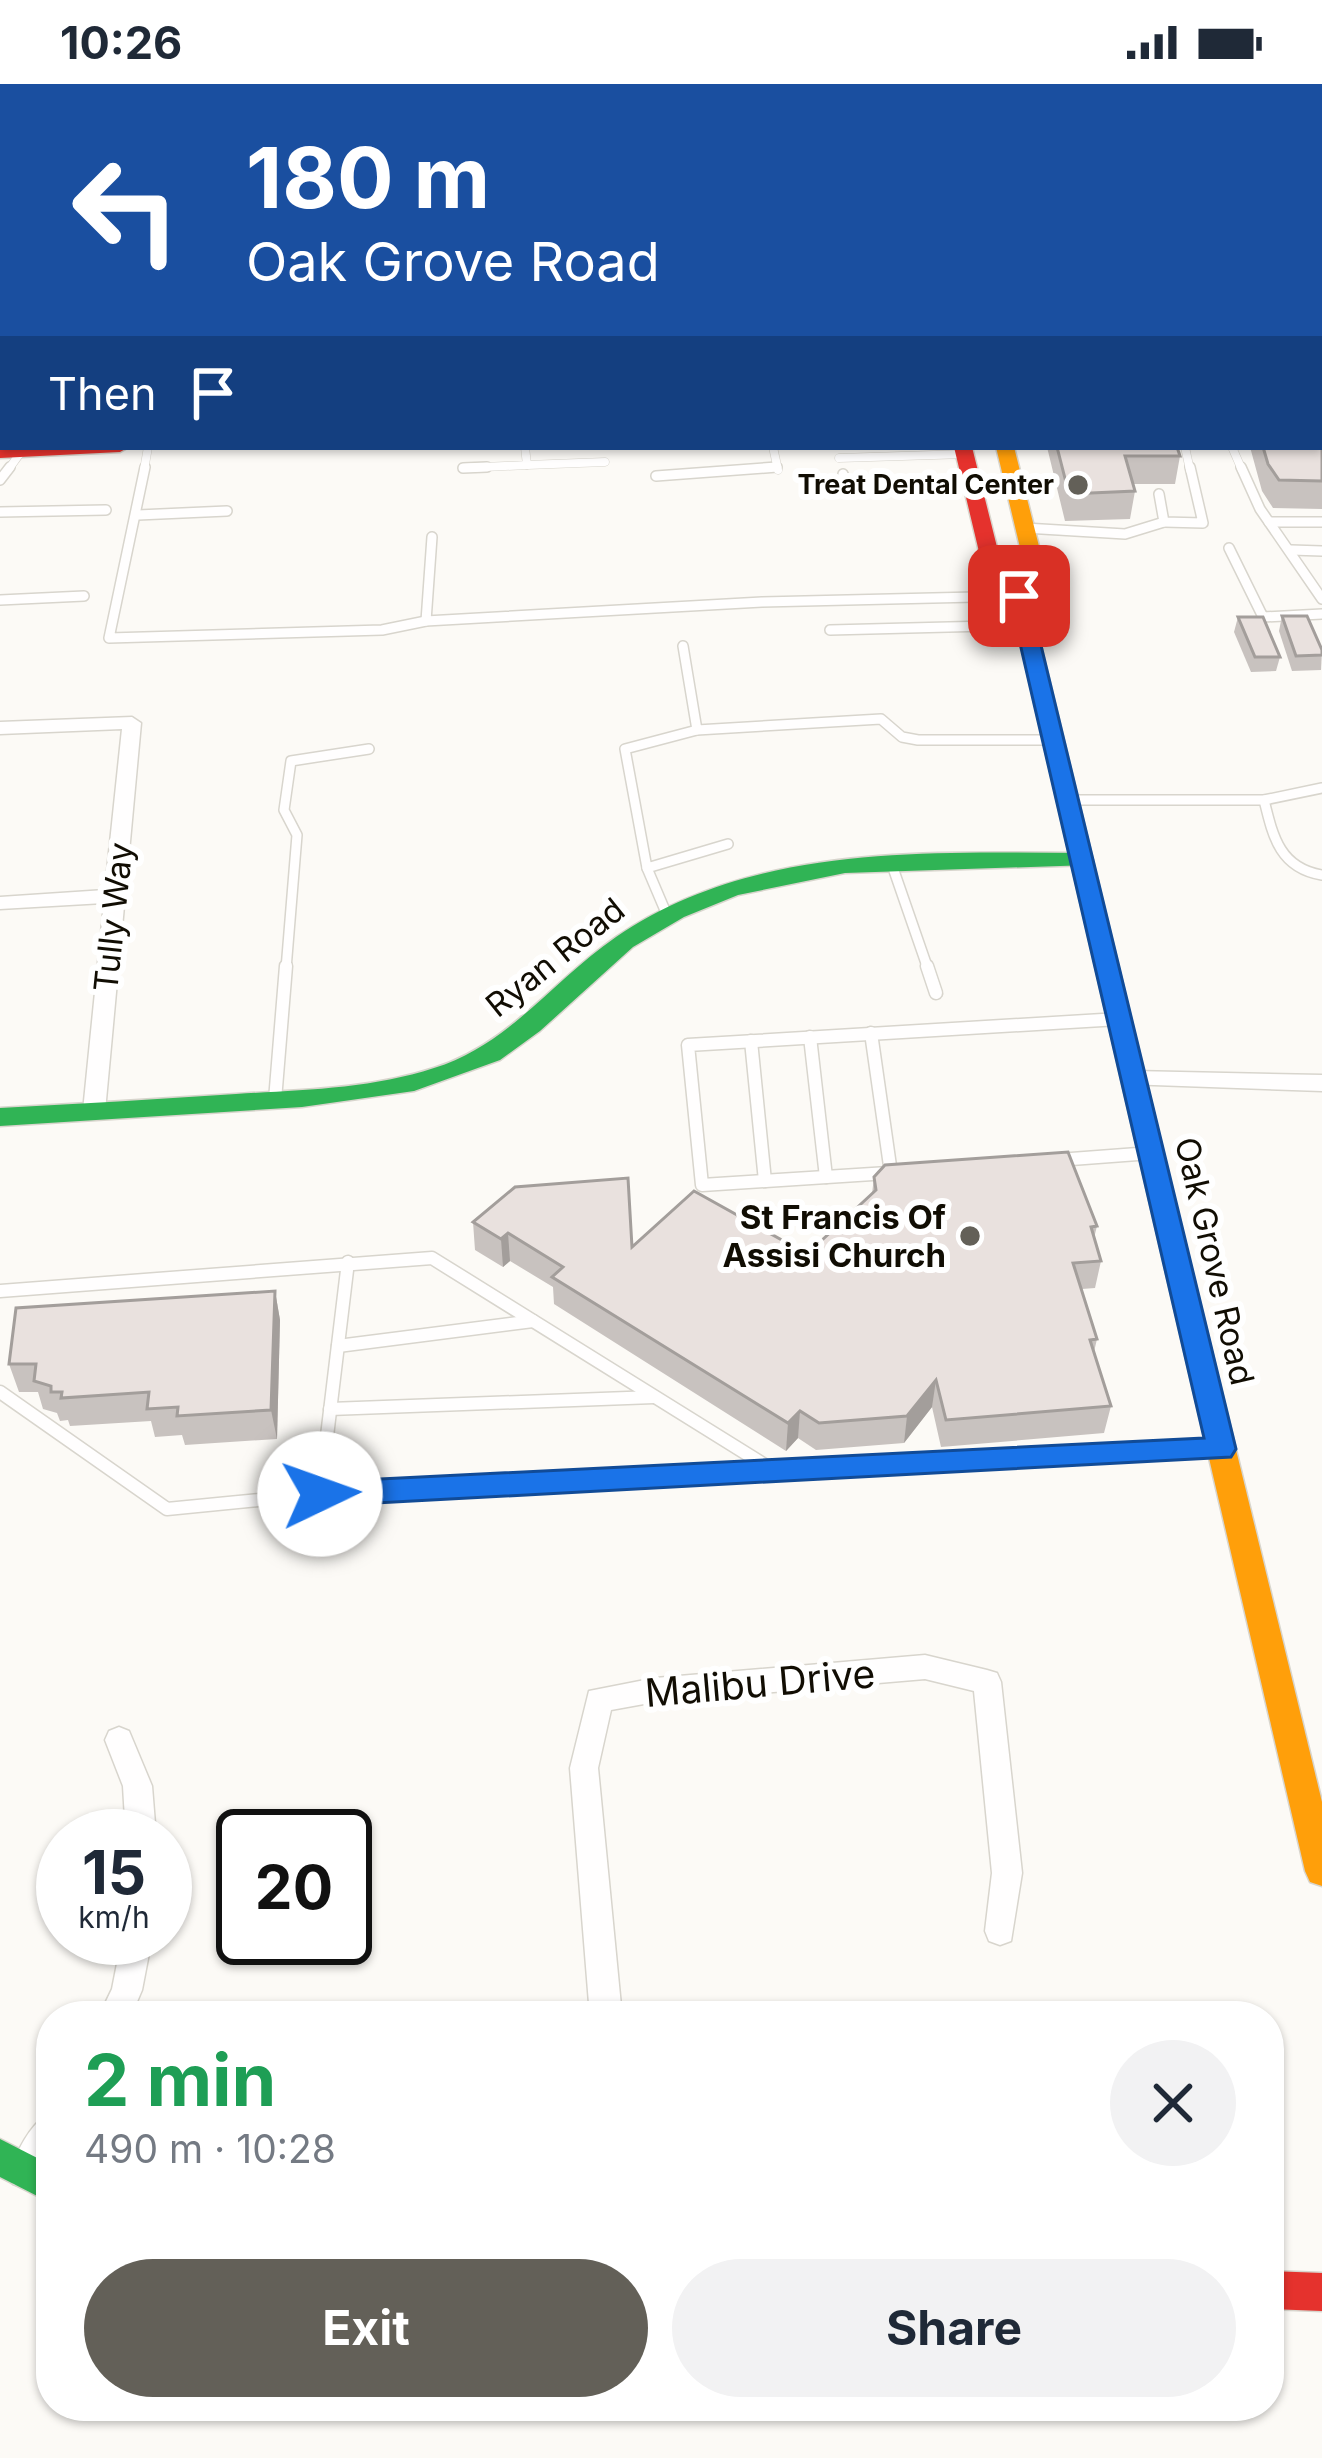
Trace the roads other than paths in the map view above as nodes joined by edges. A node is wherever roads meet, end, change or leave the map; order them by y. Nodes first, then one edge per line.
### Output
1 (5, 450) edge
2 (148, 450) edge
3 (525, 450) edge
4 (774, 450) edge
5 (836, 450) edge
6 (1006, 450) edge
7 (1187, 450) edge
8 (1233, 450) edge
9 (964, 451) edge
10 (605, 462) dead end
11 (526, 465) junction
12 (841, 465) junction
13 (463, 468) dead end
14 (855, 470) junction
15 (656, 476) dead end
16 (0, 481) edge
17 (973, 487) junction
18 (1159, 494) dead end
19 (106, 510) dead end
20 (227, 511) dead end
21 (0, 512) edge
22 (138, 515) junction
23 (1164, 522) junction
24 (1269, 522) junction
25 (1322, 522) edge
26 (1025, 528) junction
27 (432, 537) dead end
28 (1228, 548) dead end
29 (1292, 550) junction
30 (1322, 551) edge
31 (1316, 578) edge
32 (84, 596) dead end
33 (1019, 596) junction
34 (1322, 599) edge
35 (0, 600) edge
36 (1322, 614) edge
37 (1263, 617) junction
38 (426, 621) junction
39 (1026, 625) junction
40 (830, 630) dead end
41 (1270, 634) edge
42 (683, 646) dead end
43 (0, 728) edge
44 (697, 730) junction
45 (1055, 740) junction
46 (369, 749) dead end
47 (1322, 788) edge
48 (1070, 800) junction
49 (1264, 800) junction
50 (728, 844) dead end
51 (1082, 860) junction
52 (892, 865) junction
53 (647, 868) junction
54 (1322, 875) edge
55 (115, 896) junction
56 (0, 903) edge
57 (667, 915) junction
58 (936, 993) dead end
59 (1120, 1019) junction
60 (871, 1034) junction
61 (810, 1037) junction
62 (751, 1041) junction
63 (1134, 1079) junction
64 (1322, 1083) edge
65 (275, 1100) junction
66 (94, 1112) junction
67 (0, 1118) edge
68 (1153, 1153) junction
69 (1034, 1162) edge
70 (915, 1171) edge
71 (891, 1173) junction
72 (826, 1177) junction
73 (764, 1181) junction
74 (348, 1262) junction
75 (0, 1291) edge
76 (533, 1321) junction
77 (338, 1346) junction
78 (0, 1391) edge
79 (655, 1396) junction
80 (330, 1409) junction
81 (1221, 1449) junction
82 (772, 1469) junction
83 (320, 1494) junction
84 (119, 1740) dead end
85 (1308, 1755) edge
86 (143, 1809) edge
87 (1322, 1871) edge
88 (1000, 1931) dead end
89 (132, 1965) edge
90 (122, 2001) edge
91 (605, 2001) edge
92 (1284, 2291) edge
93 (1322, 2292) edge

1 - 16 lane
2 - 22 lane
3 - 11 lane
4 - 15 lane
5 - 12 lane
6 - 26 main road, Oak Grove Road
7 - 23 lane
8 - 24 lane
9 - 14 lane
9 - 17 main road, Oak Grove Road
10 - 11 lane
11 - 13 lane
12 - 14 lane
12 - 14 lane
14 - 17 lane
17 - 33 main road, Oak Grove Road
18 - 23 lane
19 - 21 lane
20 - 22 lane
22 - 38 lane
23 - 26 lane
24 - 25 lane
24 - 29 lane
26 - 33 main road, Oak Grove Road
27 - 38 lane
28 - 37 lane
29 - 30 lane
29 - 31 lane
31 - 34 lane
32 - 35 lane
33 - 38 lane
33 - 39 main road, Oak Grove Road
36 - 37 lane
37 - 41 lane
39 - 40 lane
39 - 45 main road, Oak Grove Road
42 - 44 lane
43 - 55 street, Tully Way
44 - 45 lane
44 - 53 lane
45 - 48 main road, Oak Grove Road
46 - 65 lane
47 - 49 lane
48 - 49 lane
48 - 51 main road, Oak Grove Road
49 - 54 lane
50 - 53 lane
51 - 52 main road, Ryan Road
51 - 59 main road, Oak Grove Road
52 - 57 main road, Ryan Road
52 - 58 lane
53 - 57 lane
55 - 56 street
55 - 66 street, Tully Way
57 - 65 main road, Ryan Road
59 - 60 lane
59 - 63 main road, Oak Grove Road
60 - 61 lane
60 - 71 lane
61 - 62 lane
61 - 72 lane
62 - 73 lane
62 - 73 lane
63 - 64 street
63 - 68 main road, Oak Grove Road
65 - 66 main road, Ryan Road
66 - 67 main road, Ryan Road
68 - 69 lane
68 - 81 main road, Oak Grove Road
70 - 71 lane
71 - 72 lane
72 - 73 lane
74 - 75 lane
74 - 76 lane
74 - 77 lane
76 - 77 lane
76 - 79 lane
77 - 80 lane
78 - 83 lane
79 - 80 lane
79 - 82 lane
80 - 83 lane
81 - 82 lane
81 - 85 main road, Oak Grove Road
82 - 83 lane
84 - 86 street
85 - 87 main road, Oak Grove Road
88 - 91 street, Malibu Drive
89 - 90 street
92 - 93 main road

